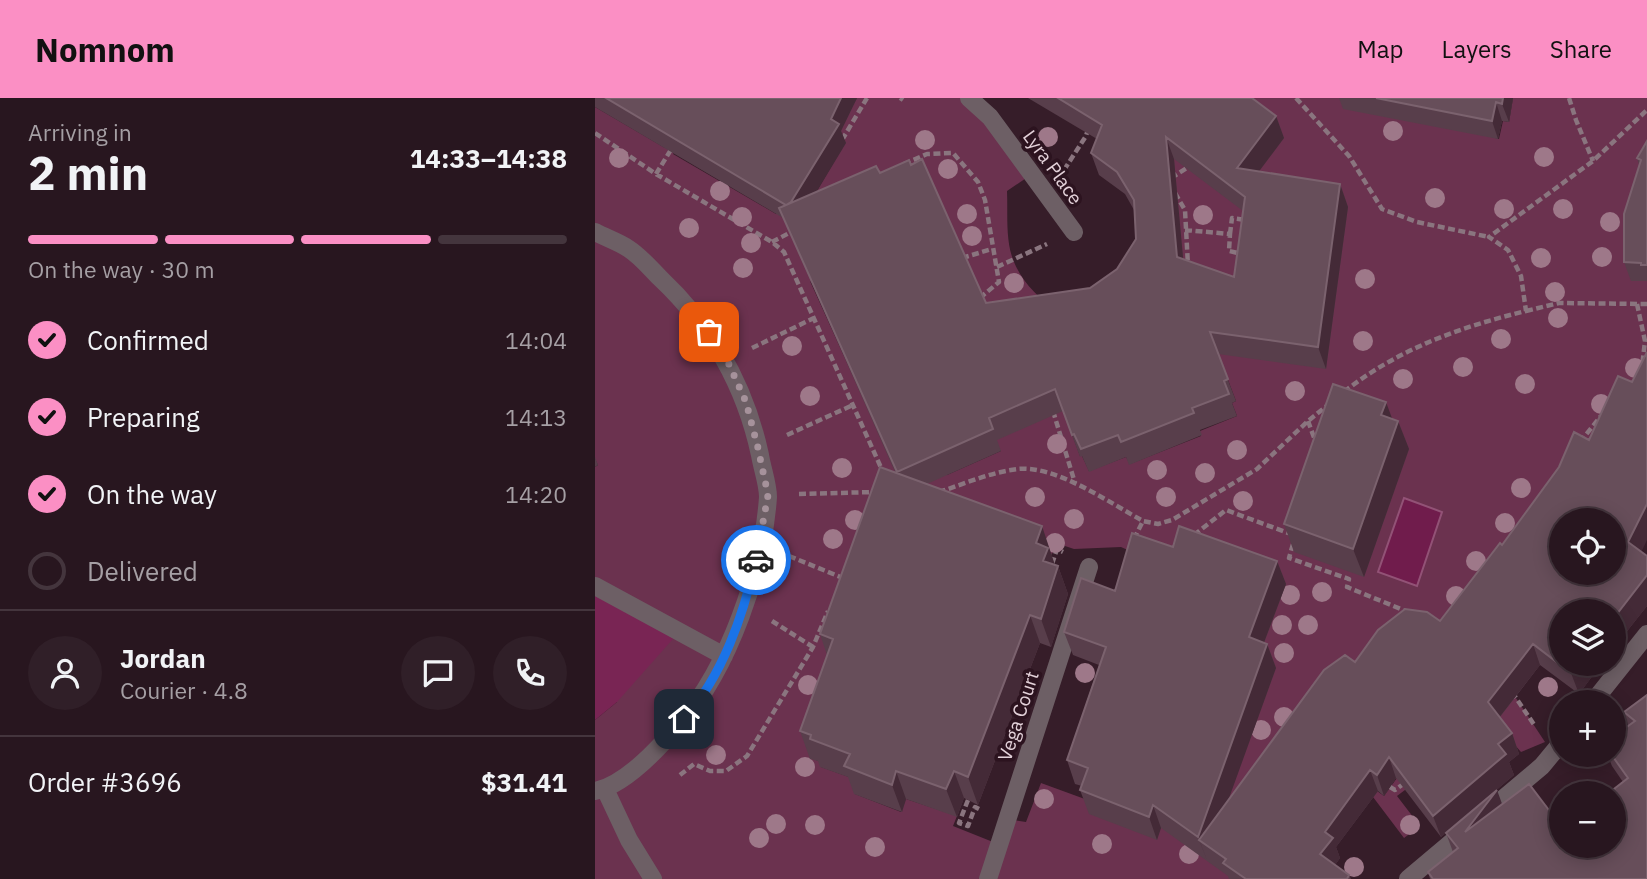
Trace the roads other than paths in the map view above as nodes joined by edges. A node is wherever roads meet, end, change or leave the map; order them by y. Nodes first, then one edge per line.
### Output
1 (969, 98) edge
2 (595, 232) edge
3 (1074, 232) road end
4 (1089, 567) road end
5 (595, 586) edge
6 (1647, 634) edge
7 (724, 656) junction
8 (1603, 690) edge
9 (1549, 758) edge
10 (600, 790) edge
11 (653, 879) edge
12 (988, 879) edge
13 (1408, 879) edge

1 - 3 street, Lyra Place
2 - 7 street
4 - 12 street, Vega Court
5 - 7 street
6 - 8 street
7 - 10 street
9 - 13 street
10 - 11 street

